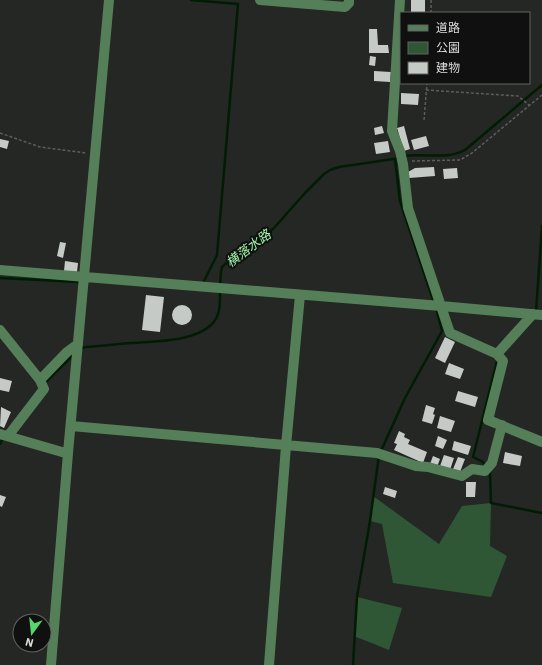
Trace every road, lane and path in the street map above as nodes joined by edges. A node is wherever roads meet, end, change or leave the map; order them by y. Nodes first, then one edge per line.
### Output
1 (109, 0) edge
2 (260, 0) edge
3 (349, 0) edge
4 (400, 0) edge
5 (431, 0) edge
6 (431, 12) edge
7 (427, 84) edge
8 (426, 90) junction
9 (542, 95) edge
10 (529, 106) junction
11 (424, 120) dead end
12 (0, 133) edge
13 (96, 154) junction
14 (403, 164) junction
15 (0, 270) edge
16 (85, 278) junction
17 (300, 295) junction
18 (441, 306) junction
19 (539, 315) edge
20 (0, 330) edge
21 (78, 344) junction
22 (497, 354) junction
23 (42, 384) junction
24 (502, 425) junction
25 (71, 426) junction
26 (4, 435) edge
27 (542, 442) edge
28 (286, 446) junction
29 (68, 453) junction
30 (51, 665) edge
31 (269, 665) edge

1 - 13 street
2 - 3 street
4 - 14 street
5 - 6 path
7 - 8 path
8 - 10 path
8 - 11 path
9 - 10 path
10 - 14 path
12 - 13 path
13 - 16 street
14 - 18 street
15 - 16 street
16 - 17 street
16 - 21 street
17 - 18 street
17 - 28 street
18 - 19 street
18 - 22 street
19 - 22 street
20 - 23 street
21 - 23 street
21 - 25 street
22 - 24 street
23 - 26 street
24 - 27 street
24 - 28 street
25 - 28 street
25 - 29 street
26 - 29 street
28 - 31 street
29 - 30 street

